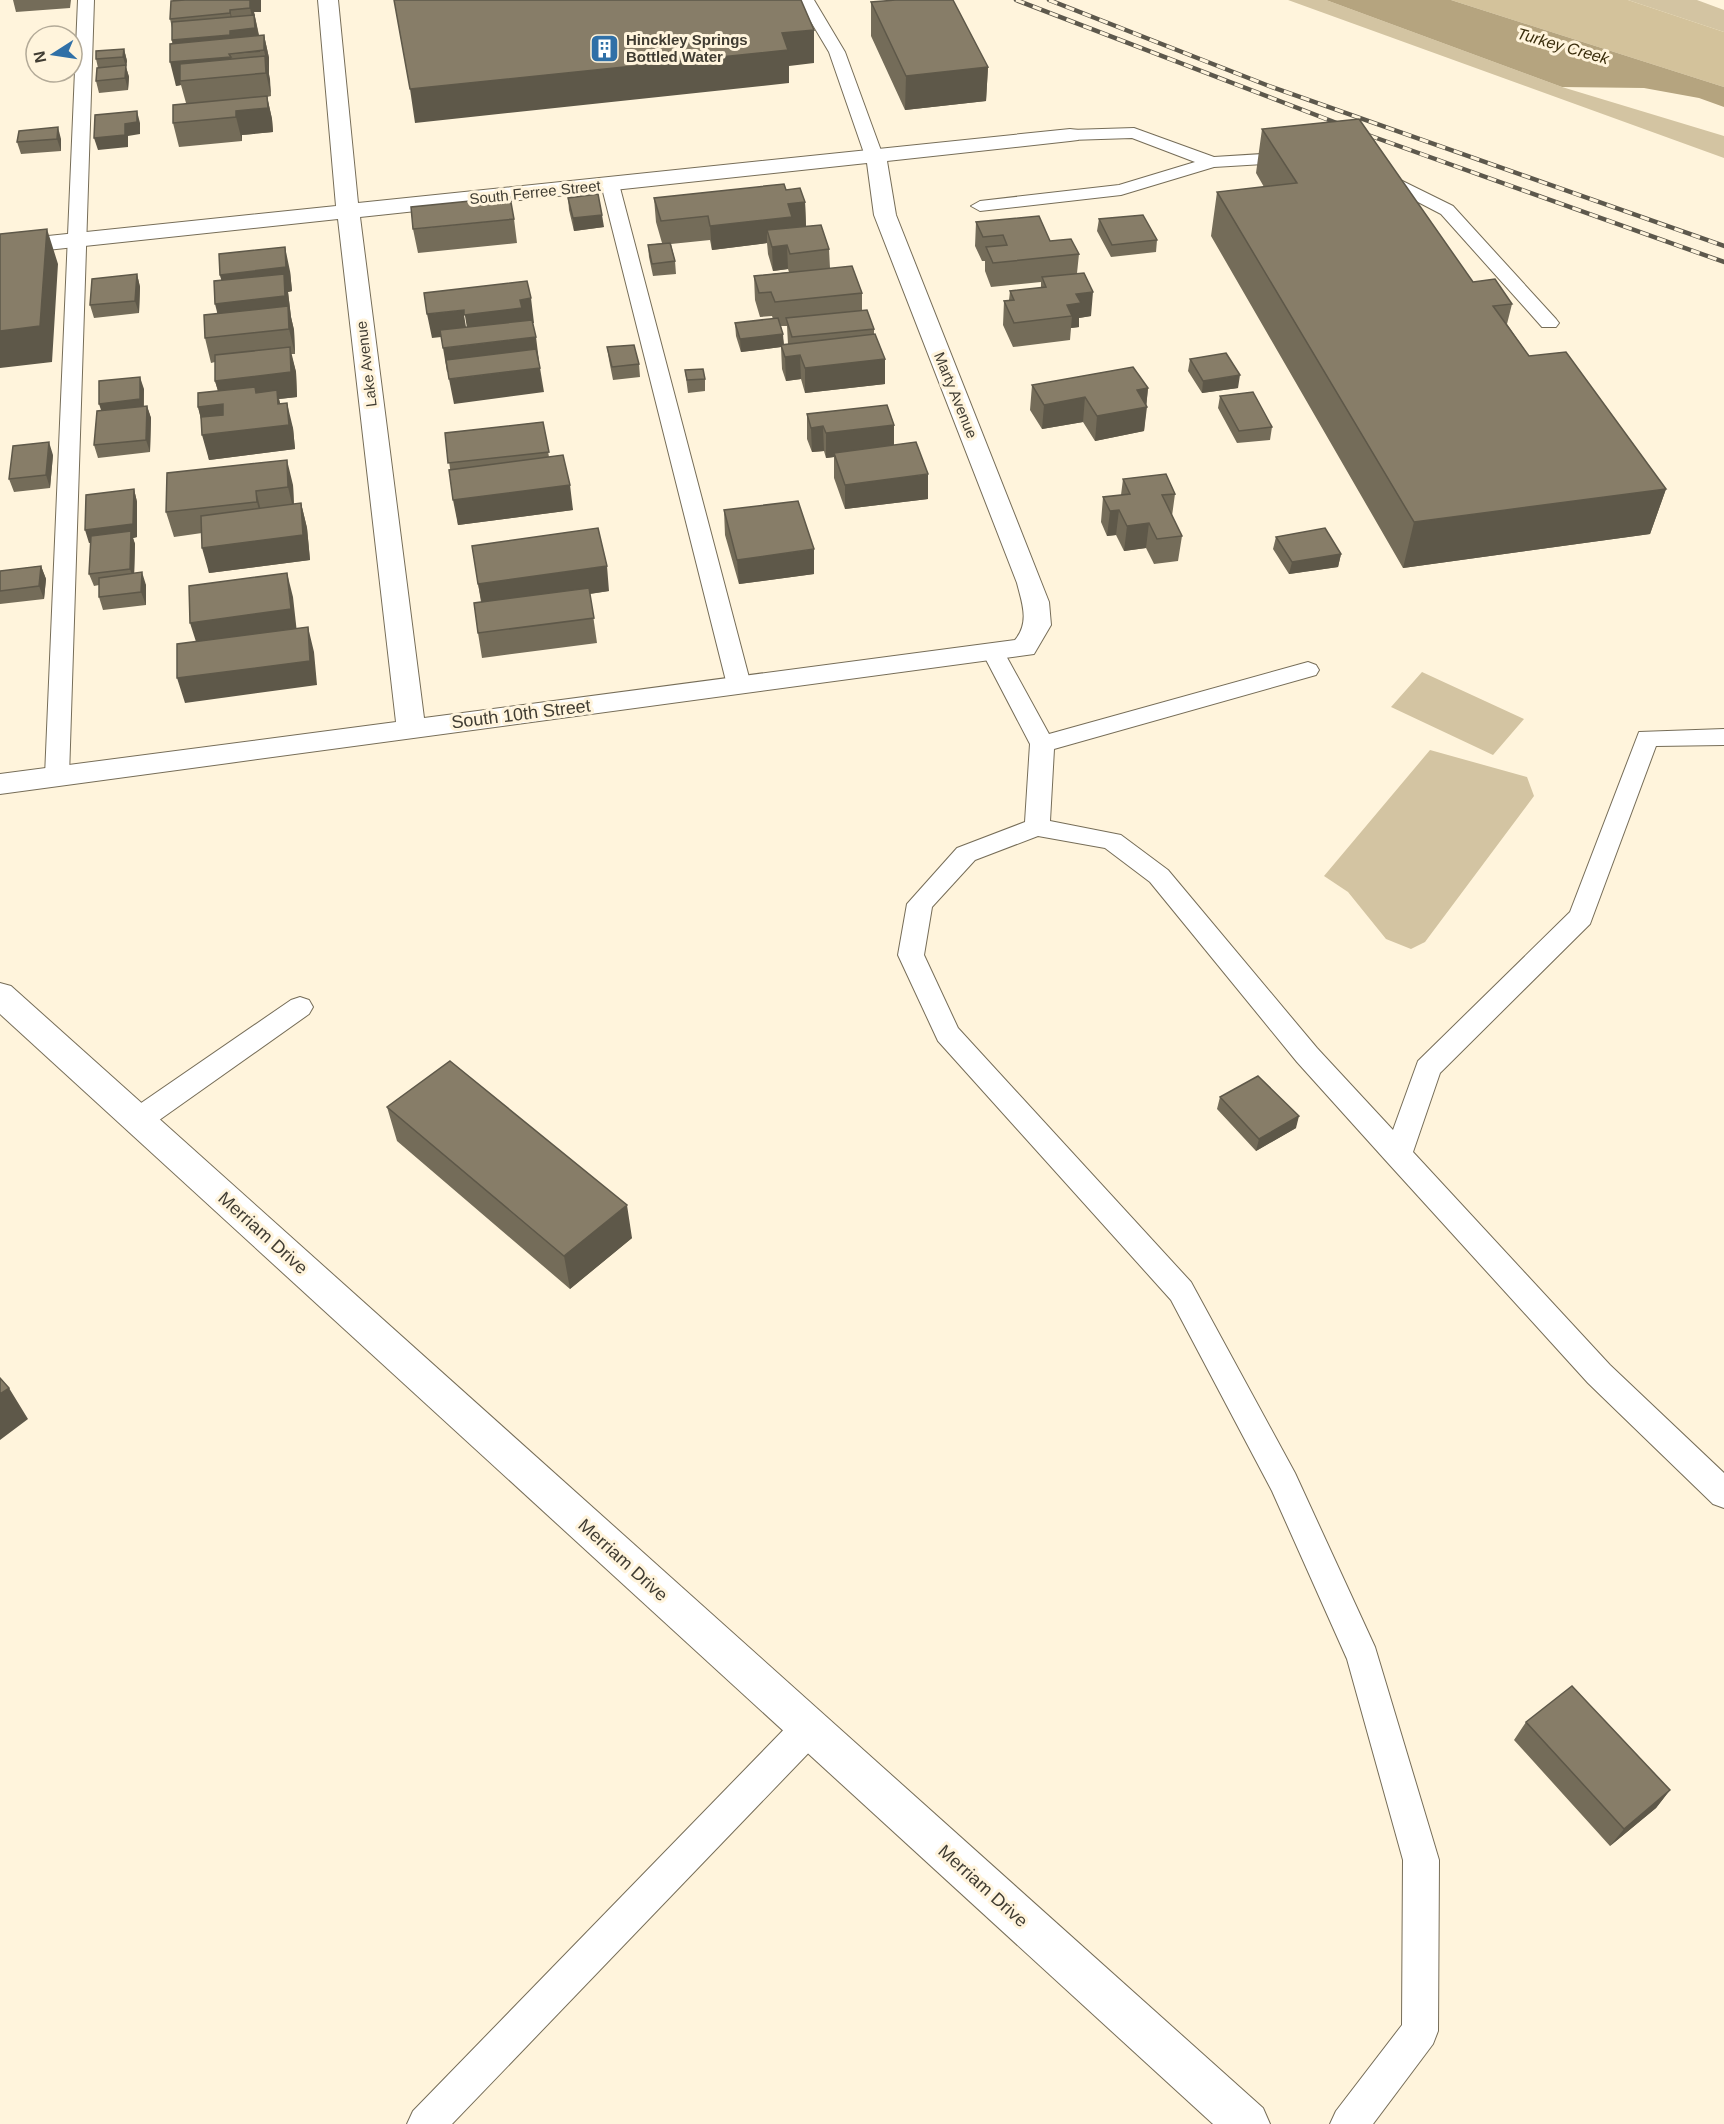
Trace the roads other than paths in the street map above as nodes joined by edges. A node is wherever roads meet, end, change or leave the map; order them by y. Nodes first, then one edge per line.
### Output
1 (86, 0) edge
2 (328, 0) edge
3 (806, 0) edge
4 (1070, 135) joint
5 (874, 156) junction
6 (1317, 156) edge
7 (1212, 162) junction
8 (1359, 165) edge
9 (610, 184) junction
10 (980, 206) dead end
11 (348, 212) junction
12 (76, 240) junction
13 (0, 248) edge
14 (1549, 324) dead end
15 (1037, 633) joint
16 (993, 652) junction
17 (1308, 670) dead end
18 (740, 685) junction
19 (411, 728) junction
20 (1724, 737) edge
21 (1042, 744) junction
22 (57, 776) junction
23 (0, 784) edge
24 (1037, 827) junction
25 (0, 995) edge
26 (300, 1006) dead end
27 (138, 1120) junction
28 (1398, 1155) junction
29 (1724, 1494) edge
30 (809, 1728) junction
31 (426, 2124) edge
32 (1247, 2124) edge
33 (1349, 2124) edge

1 - 12 lane
2 - 11 street, Lake Avenue
3 - 5 lane
4 - 5 street, South Ferree Street
4 - 7 lane
5 - 9 street, South Ferree Street
5 - 15 street, Marty Avenue
6 - 7 lane
7 - 10 lane
8 - 14 lane
9 - 11 street, South Ferree Street
9 - 18 lane
11 - 12 street, South Ferree Street
11 - 19 street, Lake Avenue
12 - 13 street, South Ferree Street
12 - 22 lane
15 - 16 street, South 10th Street
16 - 18 street, South 10th Street
16 - 21 lane
17 - 21 lane
18 - 19 street, South 10th Street
19 - 22 street, South 10th Street
20 - 28 lane
21 - 24 lane
22 - 23 street, South 10th Street
24 - 28 lane
24 - 33 lane
25 - 27 street, Merriam Drive
26 - 27 lane
27 - 30 street, Merriam Drive
28 - 29 lane
30 - 31 lane
30 - 32 street, Merriam Drive

